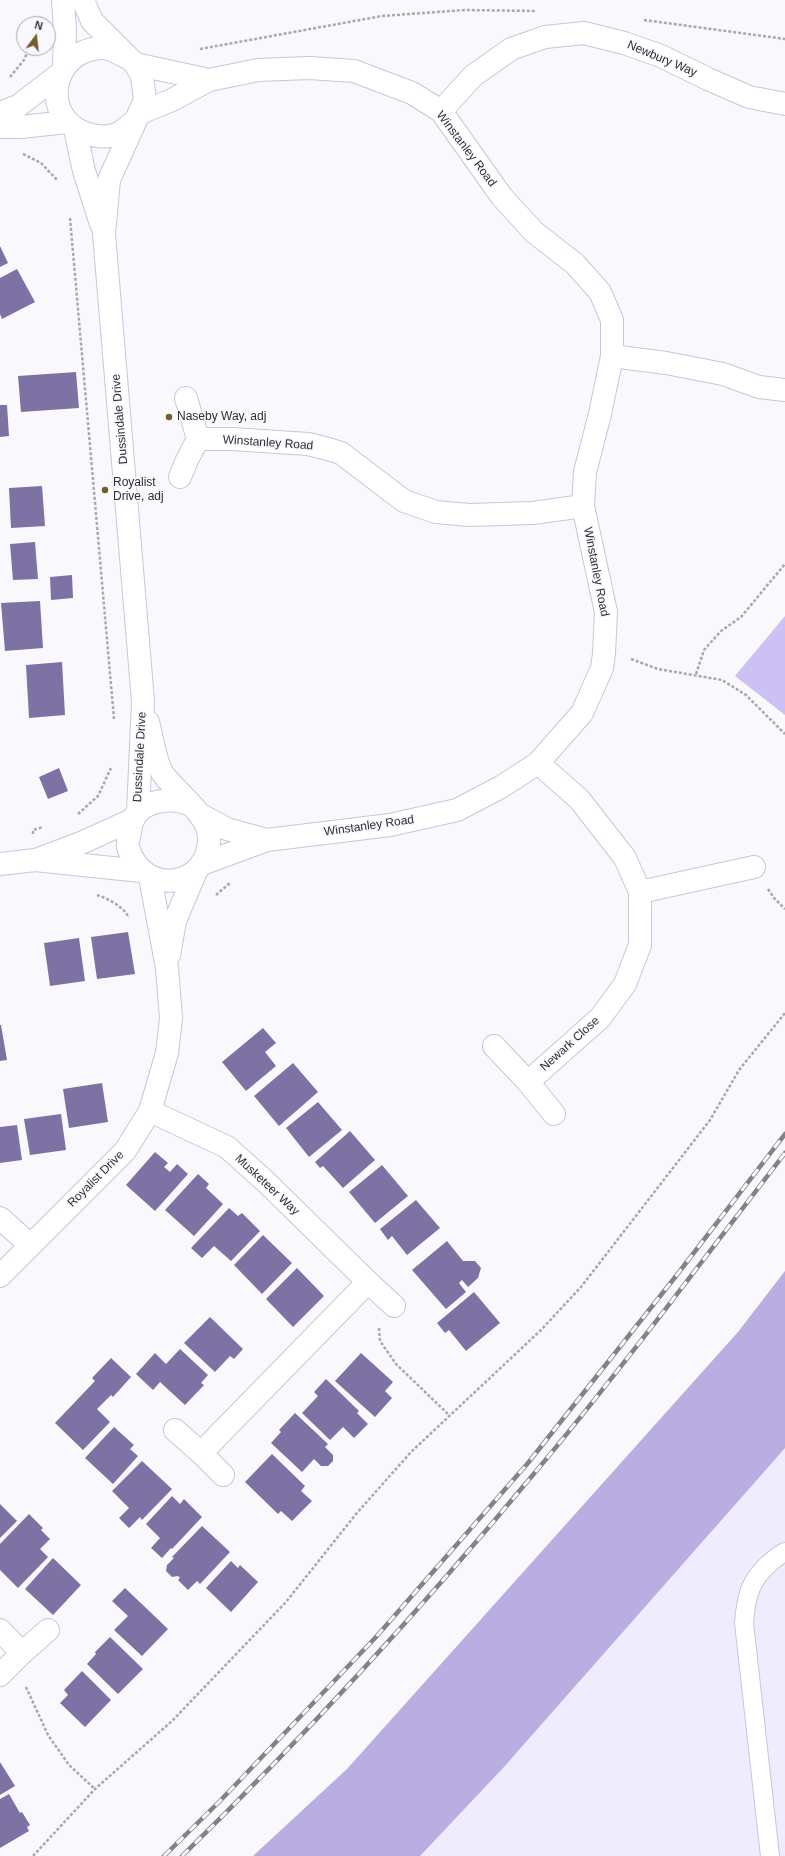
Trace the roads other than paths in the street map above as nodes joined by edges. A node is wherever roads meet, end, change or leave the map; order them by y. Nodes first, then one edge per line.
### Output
1 (63, 0) edge
2 (83, 0) edge
3 (132, 61) junction
4 (62, 70) junction
5 (209, 80) junction
6 (785, 104) edge
7 (441, 112) junction
8 (0, 114) edge
9 (138, 117) junction
10 (71, 126) junction
11 (0, 127) edge
12 (104, 234) junction
13 (612, 356) junction
14 (785, 390) edge
15 (186, 398) dead end
16 (198, 439) junction
17 (180, 477) dead end
18 (583, 506) junction
19 (143, 701) junction
20 (538, 764) junction
21 (196, 810) junction
22 (135, 816) junction
23 (267, 840) junction
24 (35, 860) junction
25 (0, 864) edge
26 (754, 867) dead end
27 (199, 868) junction
28 (146, 874) junction
29 (640, 892) junction
30 (167, 968) junction
31 (494, 1046) dead end
32 (528, 1082) junction
33 (150, 1110) junction
34 (554, 1114) dead end
35 (0, 1218) edge
36 (30, 1245) junction
37 (0, 1276) edge
38 (368, 1282) junction
39 (394, 1306) dead end
40 (175, 1430) dead end
41 (201, 1452) junction
42 (224, 1475) dead end
43 (785, 1552) edge
44 (0, 1630) edge
45 (48, 1630) dead end
46 (22, 1653) junction
47 (0, 1675) edge
48 (770, 1856) edge

1 - 4 street, Dussindale Drive
2 - 3 street, Dussindale Drive
3 - 4 street
3 - 5 street, Winstanley Road
3 - 9 street, Dussindale Drive
4 - 8 street
4 - 10 street, Dussindale Drive
5 - 7 street, Winstanley Road
5 - 9 street, Winstanley Road
6 - 7 street, Newbury Way
7 - 13 street, Winstanley Road
9 - 10 street
9 - 12 street, Dussindale Drive
10 - 11 street
10 - 12 street, Dussindale Drive
12 - 19 street, Dussindale Drive
13 - 14 street
13 - 18 street, Winstanley Road
15 - 16 street
16 - 17 street
16 - 18 street, Winstanley Road
18 - 20 street, Winstanley Road
19 - 21 street, Dussindale Drive
19 - 22 street, Dussindale Drive
20 - 23 street, Winstanley Road
20 - 29 street, Newark Close
21 - 22 street, Dussindale Drive
21 - 23 street, Winstanley Road
21 - 27 street, Dussindale Drive
22 - 24 street, Dussindale Drive
22 - 28 street, Dussindale Drive
23 - 27 street, Winstanley Road
24 - 25 street, Dussindale Drive
24 - 28 street, Dussindale Drive
26 - 29 street
27 - 28 street, Dussindale Drive
27 - 30 street, Royalist Drive
28 - 30 street, Royalist Drive
29 - 32 street, Newark Close
30 - 33 street, Royalist Drive
31 - 32 street
32 - 34 street
33 - 36 street, Royalist Drive
33 - 38 street, Musketeer Way
35 - 36 street
36 - 37 street, Royalist Drive
38 - 39 street, Musketeer Way
38 - 41 street
40 - 41 street
41 - 42 street
43 - 48 lane
44 - 46 street
45 - 46 street
46 - 47 street

